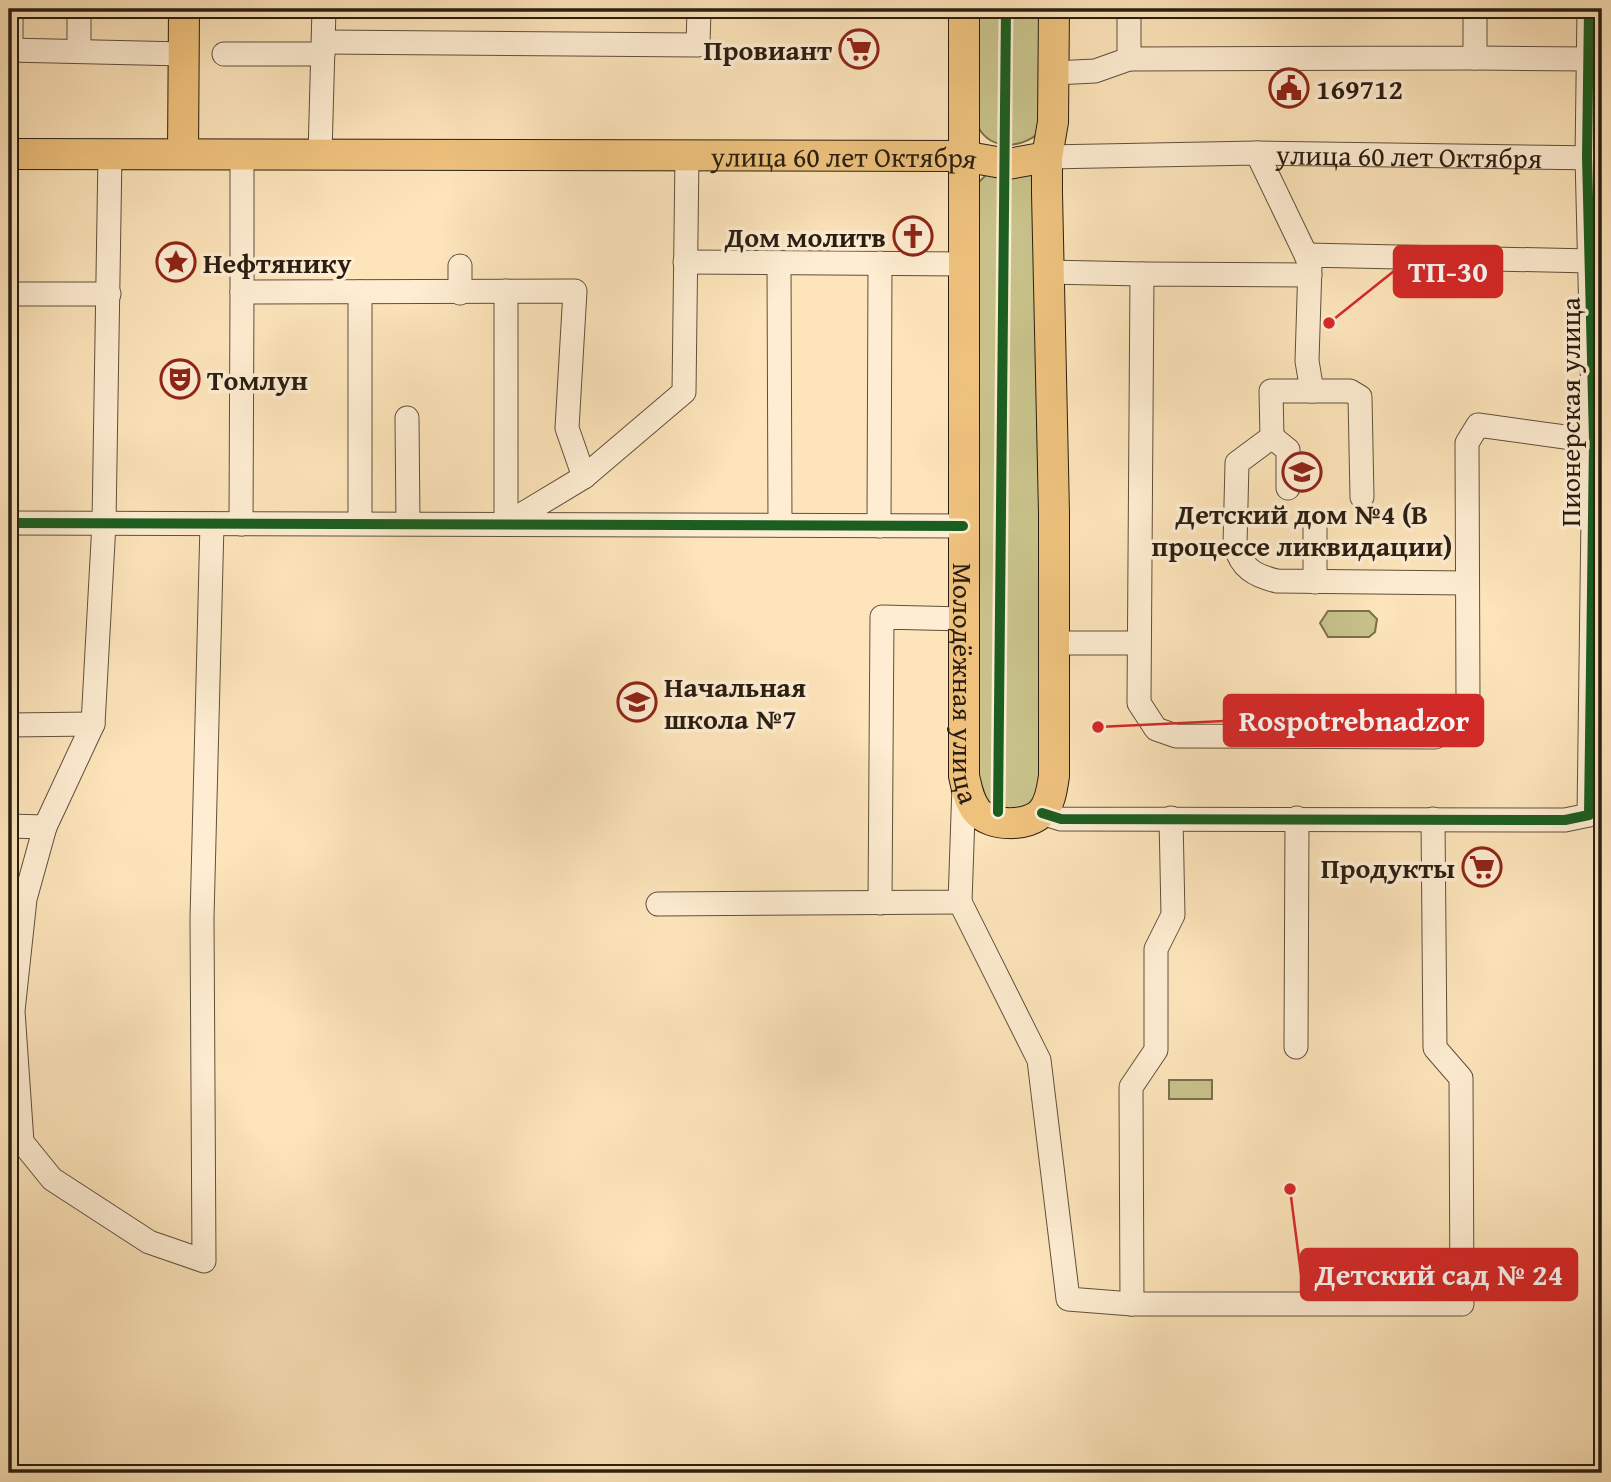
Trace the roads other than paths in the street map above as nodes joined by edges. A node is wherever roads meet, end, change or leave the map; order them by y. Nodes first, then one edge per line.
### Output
1 (11, 9) edge
2 (79, 9) edge
3 (184, 9) edge
4 (324, 9) edge
5 (699, 9) edge
6 (964, 9) edge
7 (1054, 9) edge
8 (1129, 9) edge
9 (1475, 9) edge
10 (1588, 9) edge
11 (323, 48) junction
12 (10, 50) edge
13 (79, 51) junction
14 (184, 54) junction
15 (224, 54) dead end
16 (1475, 58) junction
17 (1129, 59) junction
18 (1588, 59) junction
19 (1054, 73) junction
20 (1256, 153) junction
21 (9, 154) edge
22 (110, 154) junction
23 (184, 154) junction
24 (242, 154) junction
25 (320, 154) junction
26 (687, 155) junction
27 (962, 156) junction
28 (1047, 157) junction
29 (1595, 158) edge
30 (1591, 261) junction
31 (685, 262) junction
32 (779, 263) junction
33 (880, 263) junction
34 (962, 264) junction
35 (1308, 265) junction
36 (460, 266) dead end
37 (1047, 272) junction
38 (1142, 274) junction
39 (506, 291) junction
40 (242, 292) junction
41 (360, 292) junction
42 (460, 293) junction
43 (9, 294) edge
44 (108, 294) junction
45 (1312, 391) junction
46 (407, 418) dead end
47 (1272, 437) junction
48 (1594, 442) junction
49 (584, 477) junction
50 (1288, 488) dead end
51 (1362, 497) dead end
52 (360, 522) junction
53 (408, 522) junction
54 (9, 523) edge
55 (104, 523) junction
56 (212, 524) junction
57 (241, 524) junction
58 (506, 524) junction
59 (780, 525) junction
60 (879, 526) junction
61 (963, 526) junction
62 (1315, 526) dead end
63 (1315, 582) junction
64 (1467, 583) junction
65 (964, 619) junction
66 (1053, 643) junction
67 (1138, 643) junction
68 (93, 724) junction
69 (9, 725) edge
70 (964, 776) junction
71 (1042, 813) junction
72 (1171, 818) junction
73 (1297, 818) junction
74 (1433, 819) junction
75 (9, 826) edge
76 (45, 827) junction
77 (960, 902) junction
78 (880, 903) junction
79 (658, 904) dead end
80 (1296, 1047) dead end
81 (1132, 1304) junction

1 - 12 street
2 - 13 street
3 - 14 main road
4 - 11 street
5 - 11 street
6 - 27 main road, Молодёжная улица
7 - 19 main road
8 - 17 street
9 - 16 street
10 - 18 street, Пионерская улица
11 - 15 street
11 - 25 street
12 - 13 street
13 - 14 street
14 - 23 main road
16 - 17 street
16 - 18 street
17 - 19 street
18 - 29 street, Пионерская улица
19 - 28 main road
20 - 28 street, улица 60 лет Октября
20 - 29 street, улица 60 лет Октября
20 - 35 street
21 - 22 main road, улица 60 лет Октября
22 - 23 main road, улица 60 лет Октября
22 - 44 street
23 - 24 main road, улица 60 лет Октября
24 - 25 main road, улица 60 лет Октября
24 - 40 street
25 - 26 main road, улица 60 лет Октября
26 - 27 main road, улица 60 лет Октября
26 - 31 street
27 - 28 main road, улица 60 лет Октября
27 - 34 main road, Молодёжная улица
28 - 37 main road
29 - 30 street, Пионерская улица
30 - 35 street
30 - 48 street, Пионерская улица
31 - 32 street
31 - 49 street
32 - 33 street
32 - 59 street
33 - 34 street
33 - 60 street
34 - 61 main road, Молодёжная улица
35 - 38 street
35 - 45 street
36 - 42 street
37 - 38 street
37 - 66 main road
38 - 67 street
39 - 42 street
39 - 49 street
39 - 58 street
40 - 41 street
40 - 57 street
41 - 42 street
41 - 52 street
43 - 44 street
44 - 55 street
45 - 47 street
45 - 51 street
46 - 53 street
47 - 50 street
47 - 63 street
48 - 64 street
48 - 74 street, Пионерская улица
49 - 58 street
52 - 53 street
52 - 57 street
53 - 58 street
54 - 55 street
55 - 56 street
55 - 68 street
56 - 57 street
56 - 76 street
58 - 59 street
59 - 60 street
60 - 61 street
61 - 65 main road, Молодёжная улица
62 - 63 street
63 - 64 street
64 - 67 street
65 - 70 main road, Молодёжная улица
65 - 78 street
66 - 67 street
66 - 71 main road
68 - 69 street
68 - 76 street
70 - 71 main road, Молодёжная улица
70 - 77 street
71 - 72 street
72 - 73 street
72 - 81 street
73 - 74 street
73 - 80 street
74 - 81 street
75 - 76 street
77 - 78 street
77 - 81 street
78 - 79 street

